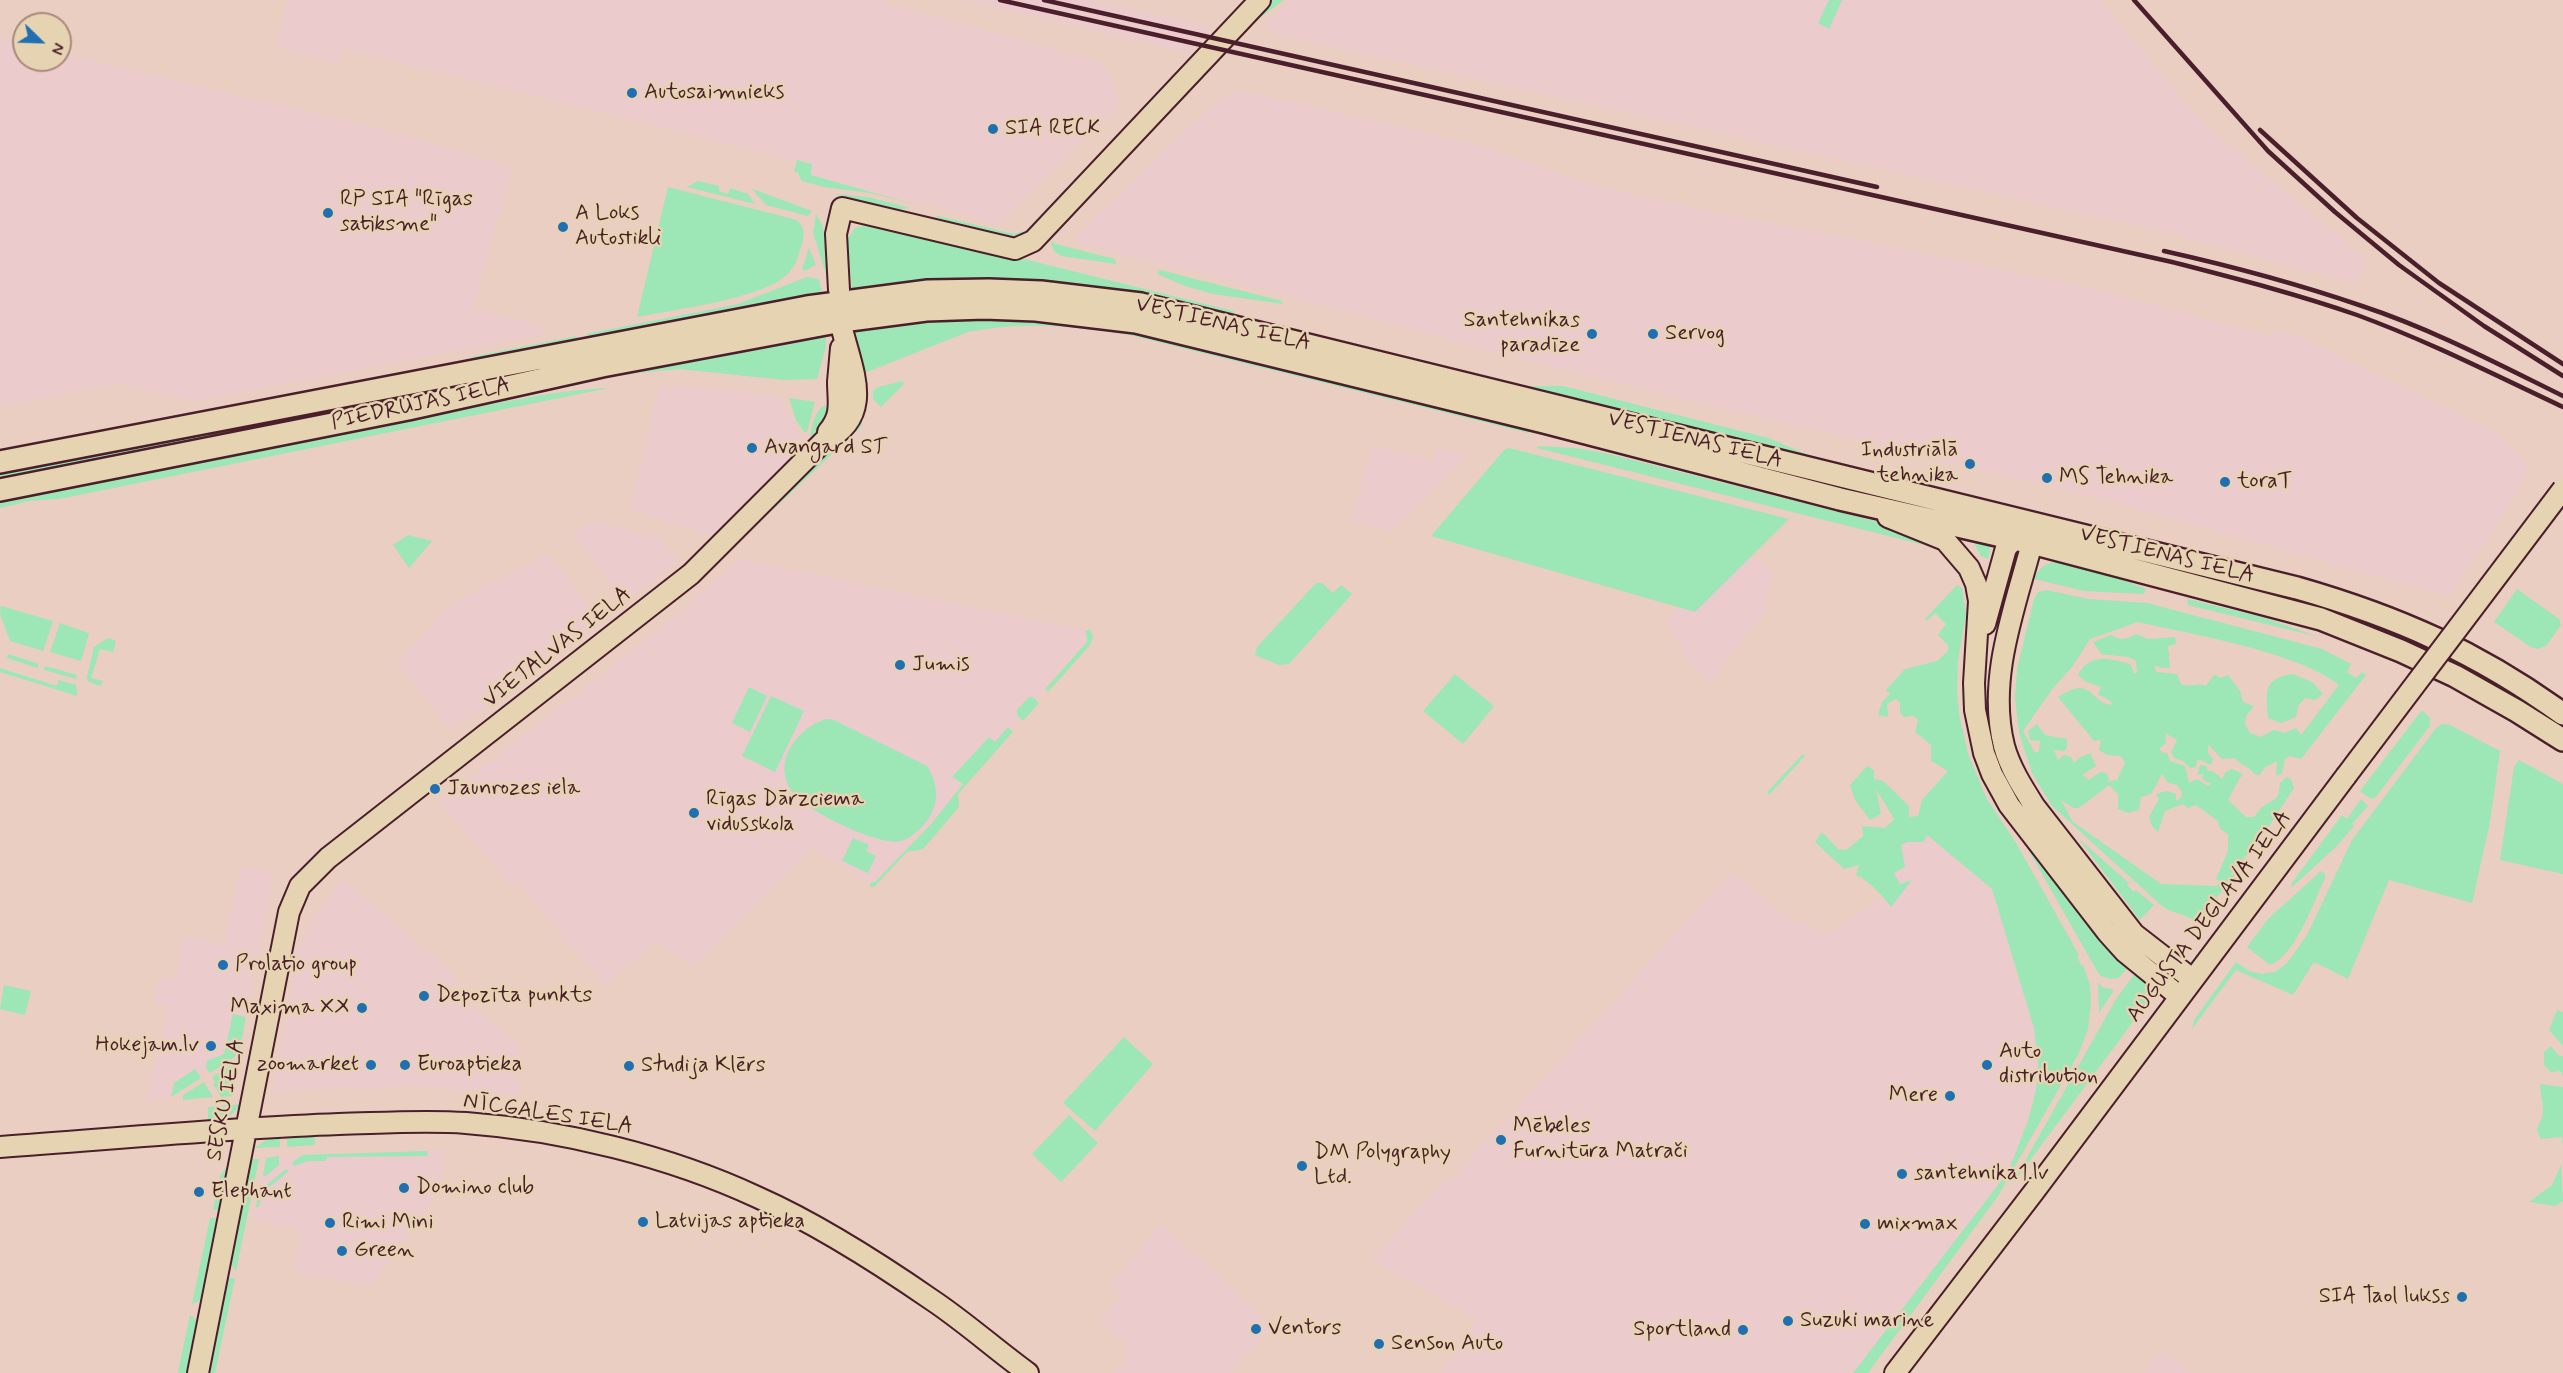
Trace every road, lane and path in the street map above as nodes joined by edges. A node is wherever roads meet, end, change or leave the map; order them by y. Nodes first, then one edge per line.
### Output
1 (1260, 0) edge
2 (840, 304) junction
3 (823, 442) junction
4 (0, 462) edge
5 (2563, 489) edge
6 (0, 490) edge
7 (1870, 506) junction
8 (2023, 533) junction
9 (1978, 645) junction
10 (2563, 714) edge
11 (2563, 740) edge
12 (308, 876) joint
13 (2192, 979) junction
14 (2180, 996) junction
15 (246, 1128) junction
16 (0, 1147) edge
17 (198, 1373) edge
18 (1028, 1373) edge
19 (1895, 1373) edge

1 - 2 street
2 - 4 main road, PIEDRUJAS IELA
2 - 6 main road, PIEDRUJAS IELA
2 - 7 main road, VESTIENAS IELA
2 - 8 main road, VESTIENAS IELA
3 - 3 street, VIETALVAS IELA
3 - 12 street, VIETALVAS IELA
5 - 13 street, AUGUSTA DEGLAVA IELA, bridge
7 - 8 main road, VESTIENAS IELA
7 - 9 street
8 - 9 street
8 - 10 main road, VESTIENAS IELA
8 - 11 main road, VESTIENAS IELA
8 - 13 street
9 - 14 street
12 - 15 street, SESKU IELA
13 - 14 street, AUGUSTA DEGLAVA IELA
14 - 19 street, AUGUSTA DEGLAVA IELA
15 - 16 street, NĪCGALES IELA
15 - 17 street, SESKU IELA
15 - 18 street, NĪCGALES IELA

